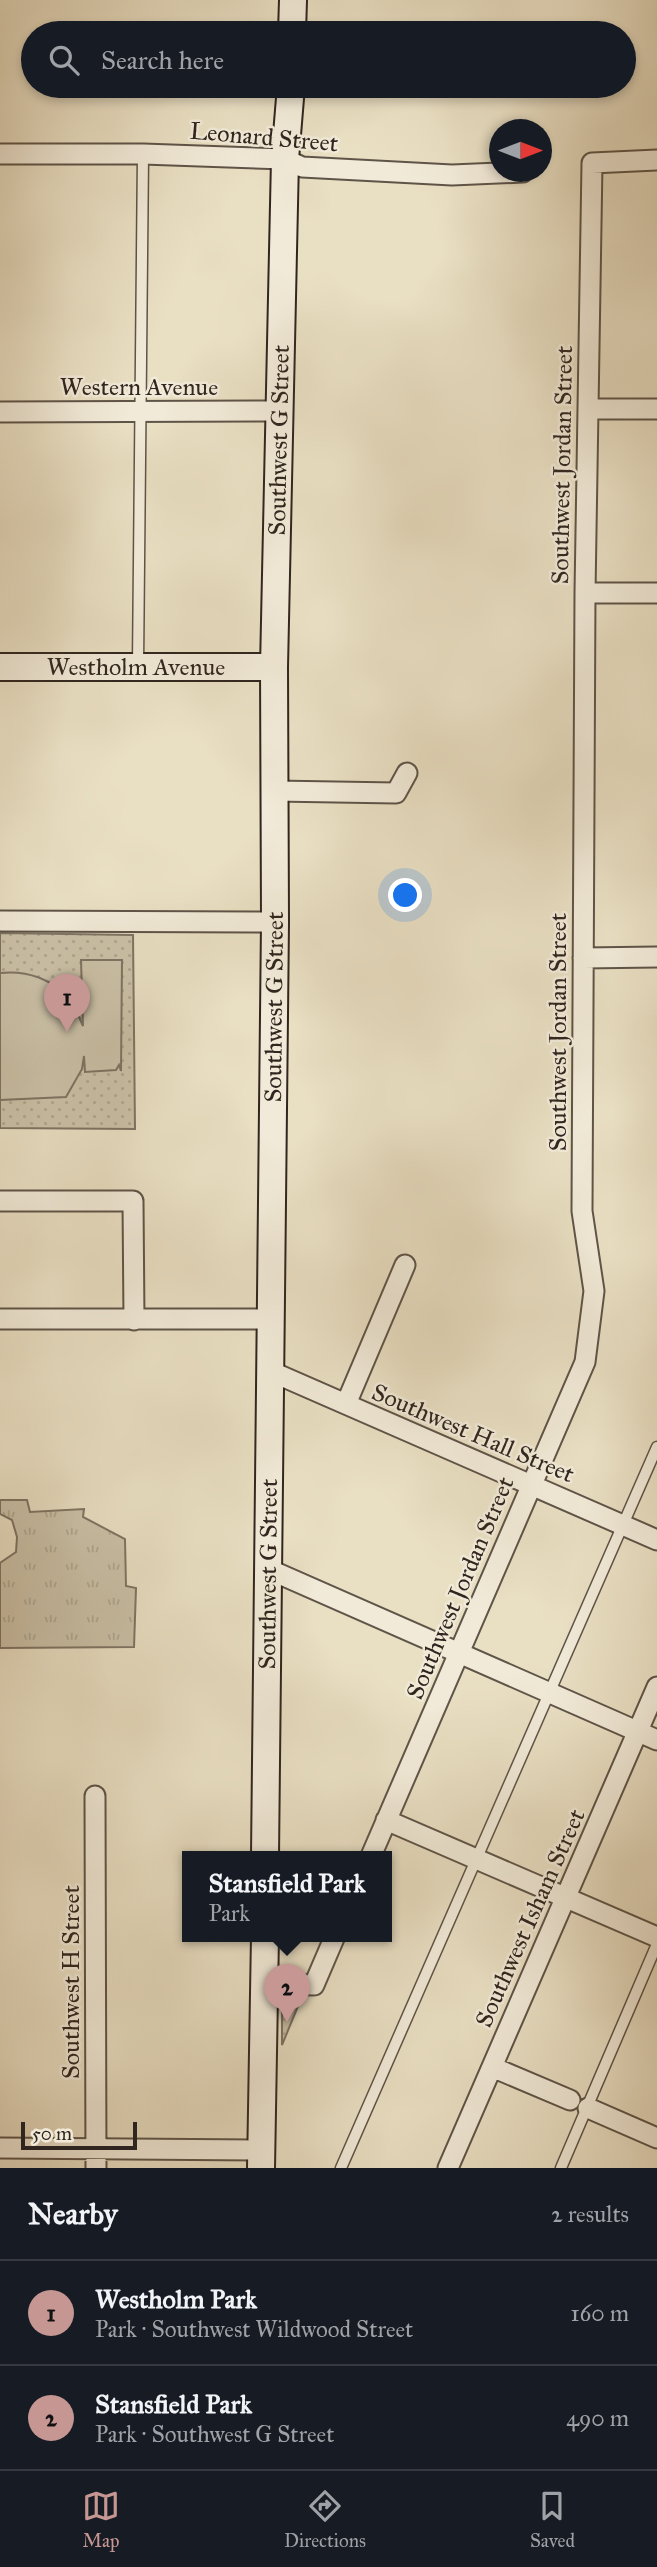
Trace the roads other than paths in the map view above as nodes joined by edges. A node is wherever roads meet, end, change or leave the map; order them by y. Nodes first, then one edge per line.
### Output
1 (293, 0) edge
2 (292, 21) edge
3 (290, 98) edge
4 (0, 154) edge
5 (143, 154) junction
6 (285, 159) junction
7 (657, 160) edge
8 (489, 173) edge
9 (588, 409) junction
10 (657, 409) edge
11 (142, 411) junction
12 (279, 411) junction
13 (0, 412) edge
14 (585, 593) junction
15 (657, 593) edge
16 (0, 667) edge
17 (138, 667) junction
18 (274, 667) junction
19 (407, 774) dead end
20 (275, 791) junction
21 (0, 920) edge
22 (275, 922) junction
23 (657, 957) edge
24 (583, 958) junction
25 (0, 1201) edge
26 (405, 1265) dead end
27 (270, 1319) junction
28 (0, 1320) edge
29 (134, 1321) junction
30 (270, 1371) junction
31 (346, 1404) junction
32 (657, 1447) edge
33 (531, 1485) junction
34 (623, 1524) junction
35 (657, 1540) edge
36 (268, 1569) junction
37 (458, 1652) junction
38 (657, 1687) edge
39 (549, 1693) junction
40 (638, 1732) junction
41 (657, 1740) edge
42 (95, 1796) dead end
43 (386, 1820) junction
44 (265, 1851) edge
45 (372, 1851) edge
46 (476, 1859) junction
47 (566, 1897) junction
48 (657, 1937) edge
49 (265, 1942) edge
50 (332, 1942) edge
51 (657, 1944) edge
52 (264, 1984) junction
53 (492, 2067) junction
54 (579, 2104) junction
55 (657, 2138) edge
56 (0, 2148) edge
57 (96, 2158) edge
58 (261, 2159) edge
59 (341, 2168) edge
60 (448, 2168) edge
61 (561, 2168) edge

1 - 2 main road
3 - 6 main road, Southwest G Street
4 - 5 street, Leonard Street
5 - 6 street, Leonard Street
5 - 11 lane
6 - 8 street, Leonard Street
6 - 12 main road, Southwest G Street
7 - 9 street, Southwest Jordan Street
9 - 10 street
9 - 14 street, Southwest Jordan Street
11 - 12 street, Western Avenue
11 - 13 street, Western Avenue
11 - 17 lane
12 - 18 main road, Southwest G Street
14 - 15 street
14 - 24 street, Southwest Jordan Street
16 - 17 main road, Westholm Avenue
17 - 18 main road, Westholm Avenue
18 - 20 main road, Southwest G Street
19 - 20 street
20 - 22 main road, Southwest G Street
21 - 22 street
22 - 27 main road, Southwest G Street
23 - 24 street
24 - 33 street, Southwest Jordan Street
25 - 29 street
26 - 31 street
27 - 29 street
27 - 30 main road, Southwest G Street
28 - 29 street
30 - 31 street, Southwest Hall Street
30 - 36 main road, Southwest G Street
31 - 33 street, Southwest Hall Street
32 - 34 lane
33 - 34 street, Southwest Hall Street
33 - 37 street, Southwest Jordan Street
34 - 35 street, Southwest Hall Street
34 - 39 lane
36 - 37 street
36 - 44 main road, Southwest G Street
37 - 39 street
37 - 43 street, Southwest Jordan Street
38 - 40 street, Southwest Isham Street
39 - 40 street
39 - 46 lane
40 - 41 street
40 - 47 street, Southwest Isham Street
42 - 57 street, Southwest H Street
43 - 45 street, Southwest Jordan Street
43 - 46 street
46 - 47 street
46 - 59 lane
47 - 48 street
47 - 53 street, Southwest Isham Street
49 - 52 main road
50 - 52 street
51 - 54 lane
52 - 58 main road
53 - 54 street
53 - 60 street, Southwest Isham Street
54 - 55 street
54 - 61 lane
56 - 57 street
57 - 58 street

